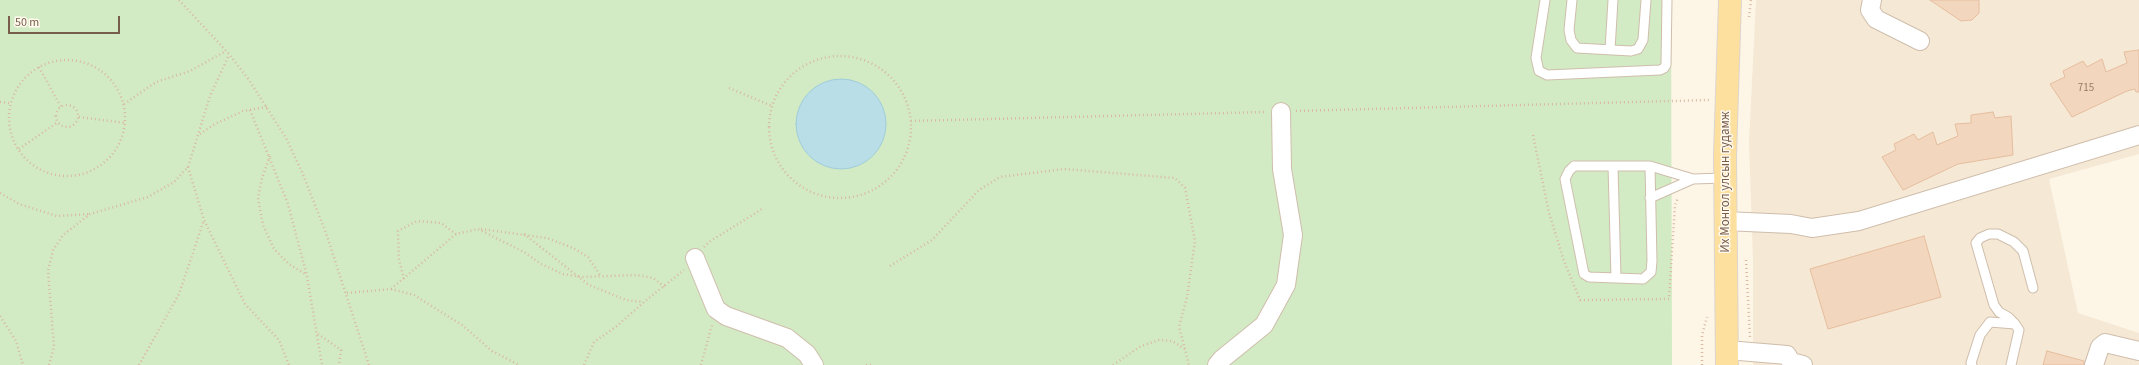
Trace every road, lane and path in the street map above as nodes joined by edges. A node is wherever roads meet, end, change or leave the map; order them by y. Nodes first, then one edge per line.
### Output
1 (179, 0) edge
2 (1545, 0) edge
3 (1572, 0) edge
4 (1613, 0) edge
5 (1646, 0) edge
6 (1667, 0) edge
7 (1730, 0) edge
8 (1751, 0) edge
9 (1872, 0) edge
10 (1749, 21) dead end
11 (1920, 41) dead end
12 (1610, 50) junction
13 (226, 51) junction
14 (229, 54) junction
15 (39, 67) junction
16 (728, 88) dead end
17 (1716, 100) dead end
18 (0, 102) edge
19 (10, 103) junction
20 (124, 104) junction
21 (772, 106) junction
22 (61, 107) junction
23 (267, 107) junction
24 (250, 110) junction
25 (1280, 112) junction
26 (79, 117) junction
27 (911, 121) junction
28 (58, 122) junction
29 (126, 124) junction
30 (200, 134) junction
31 (2139, 135) edge
32 (18, 149) junction
33 (270, 156) junction
34 (1613, 166) junction
35 (1650, 166) junction
36 (188, 167) junction
37 (1725, 178) junction
38 (1693, 179) junction
39 (0, 193) edge
40 (1650, 198) junction
41 (762, 209) dead end
42 (90, 214) junction
43 (204, 220) junction
44 (1725, 221) junction
45 (478, 229) junction
46 (456, 234) junction
47 (524, 234) junction
48 (695, 258) joint
49 (1746, 258) dead end
50 (890, 266) dead end
51 (600, 275) junction
52 (307, 276) junction
53 (581, 277) junction
54 (1616, 278) junction
55 (404, 279) junction
56 (670, 282) dead end
57 (665, 287) junction
58 (2033, 288) dead end
59 (391, 289) junction
60 (346, 293) junction
61 (644, 302) junction
62 (716, 310) junction
63 (0, 316) edge
64 (2016, 324) junction
65 (317, 334) junction
66 (1185, 349) junction
67 (1751, 352) junction
68 (2139, 352) edge
69 (1727, 358) edge
70 (1795, 364) edge
71 (23, 365) edge
72 (49, 365) edge
73 (138, 365) edge
74 (289, 365) edge
75 (322, 365) edge
76 (339, 365) edge
77 (369, 365) edge
78 (520, 365) edge
79 (584, 365) edge
80 (700, 365) edge
81 (814, 365) edge
82 (866, 365) edge
83 (873, 365) edge
84 (1113, 365) edge
85 (1189, 365) edge
86 (1217, 365) edge
87 (1972, 365) edge
88 (2011, 365) edge
89 (2094, 365) edge

1 - 13 path
2 - 6 lane
3 - 12 lane
4 - 12 lane
5 - 12 lane
7 - 37 main road, Их Монгол улсын гудамж
8 - 10 path
9 - 11 street
13 - 14 path
13 - 20 path
14 - 23 path
14 - 30 path
15 - 19 path
15 - 20 path
15 - 22 path
16 - 21 path
17 - 25 path
18 - 19 path
19 - 32 path
20 - 29 path
21 - 27 path
21 - 27 path
22 - 26 path
22 - 28 path
23 - 24 path
23 - 60 path
24 - 30 path
24 - 33 path
25 - 27 path
25 - 86 street
26 - 28 path
26 - 29 path
28 - 32 path
29 - 32 path
30 - 36 path
31 - 44 street
33 - 52 path
33 - 52 path
34 - 35 lane
34 - 54 lane
34 - 54 lane
35 - 38 lane
35 - 40 lane
36 - 42 path
36 - 43 path
37 - 38 lane
37 - 44 main road, Их Монгол улсын гудамж
38 - 40 lane
39 - 42 path
40 - 54 lane
41 - 48 path
42 - 72 path
43 - 73 path
43 - 74 path
44 - 69 main road, Их Монгол улсын гудамж
45 - 46 path
45 - 47 path
45 - 53 path
46 - 55 path
46 - 55 path
47 - 51 path
47 - 53 path
48 - 62 street
49 - 67 path
50 - 66 path
51 - 53 path
51 - 57 path
52 - 65 path
53 - 61 path
55 - 59 path
56 - 57 path
57 - 61 path
58 - 64 lane
59 - 60 path
59 - 78 path
60 - 77 path
61 - 79 path
62 - 80 path
62 - 81 street
63 - 71 path
64 - 87 lane
64 - 88 lane
65 - 75 path
65 - 76 path
66 - 84 path
66 - 85 path
67 - 69 street
67 - 70 street
68 - 89 street
82 - 83 path

